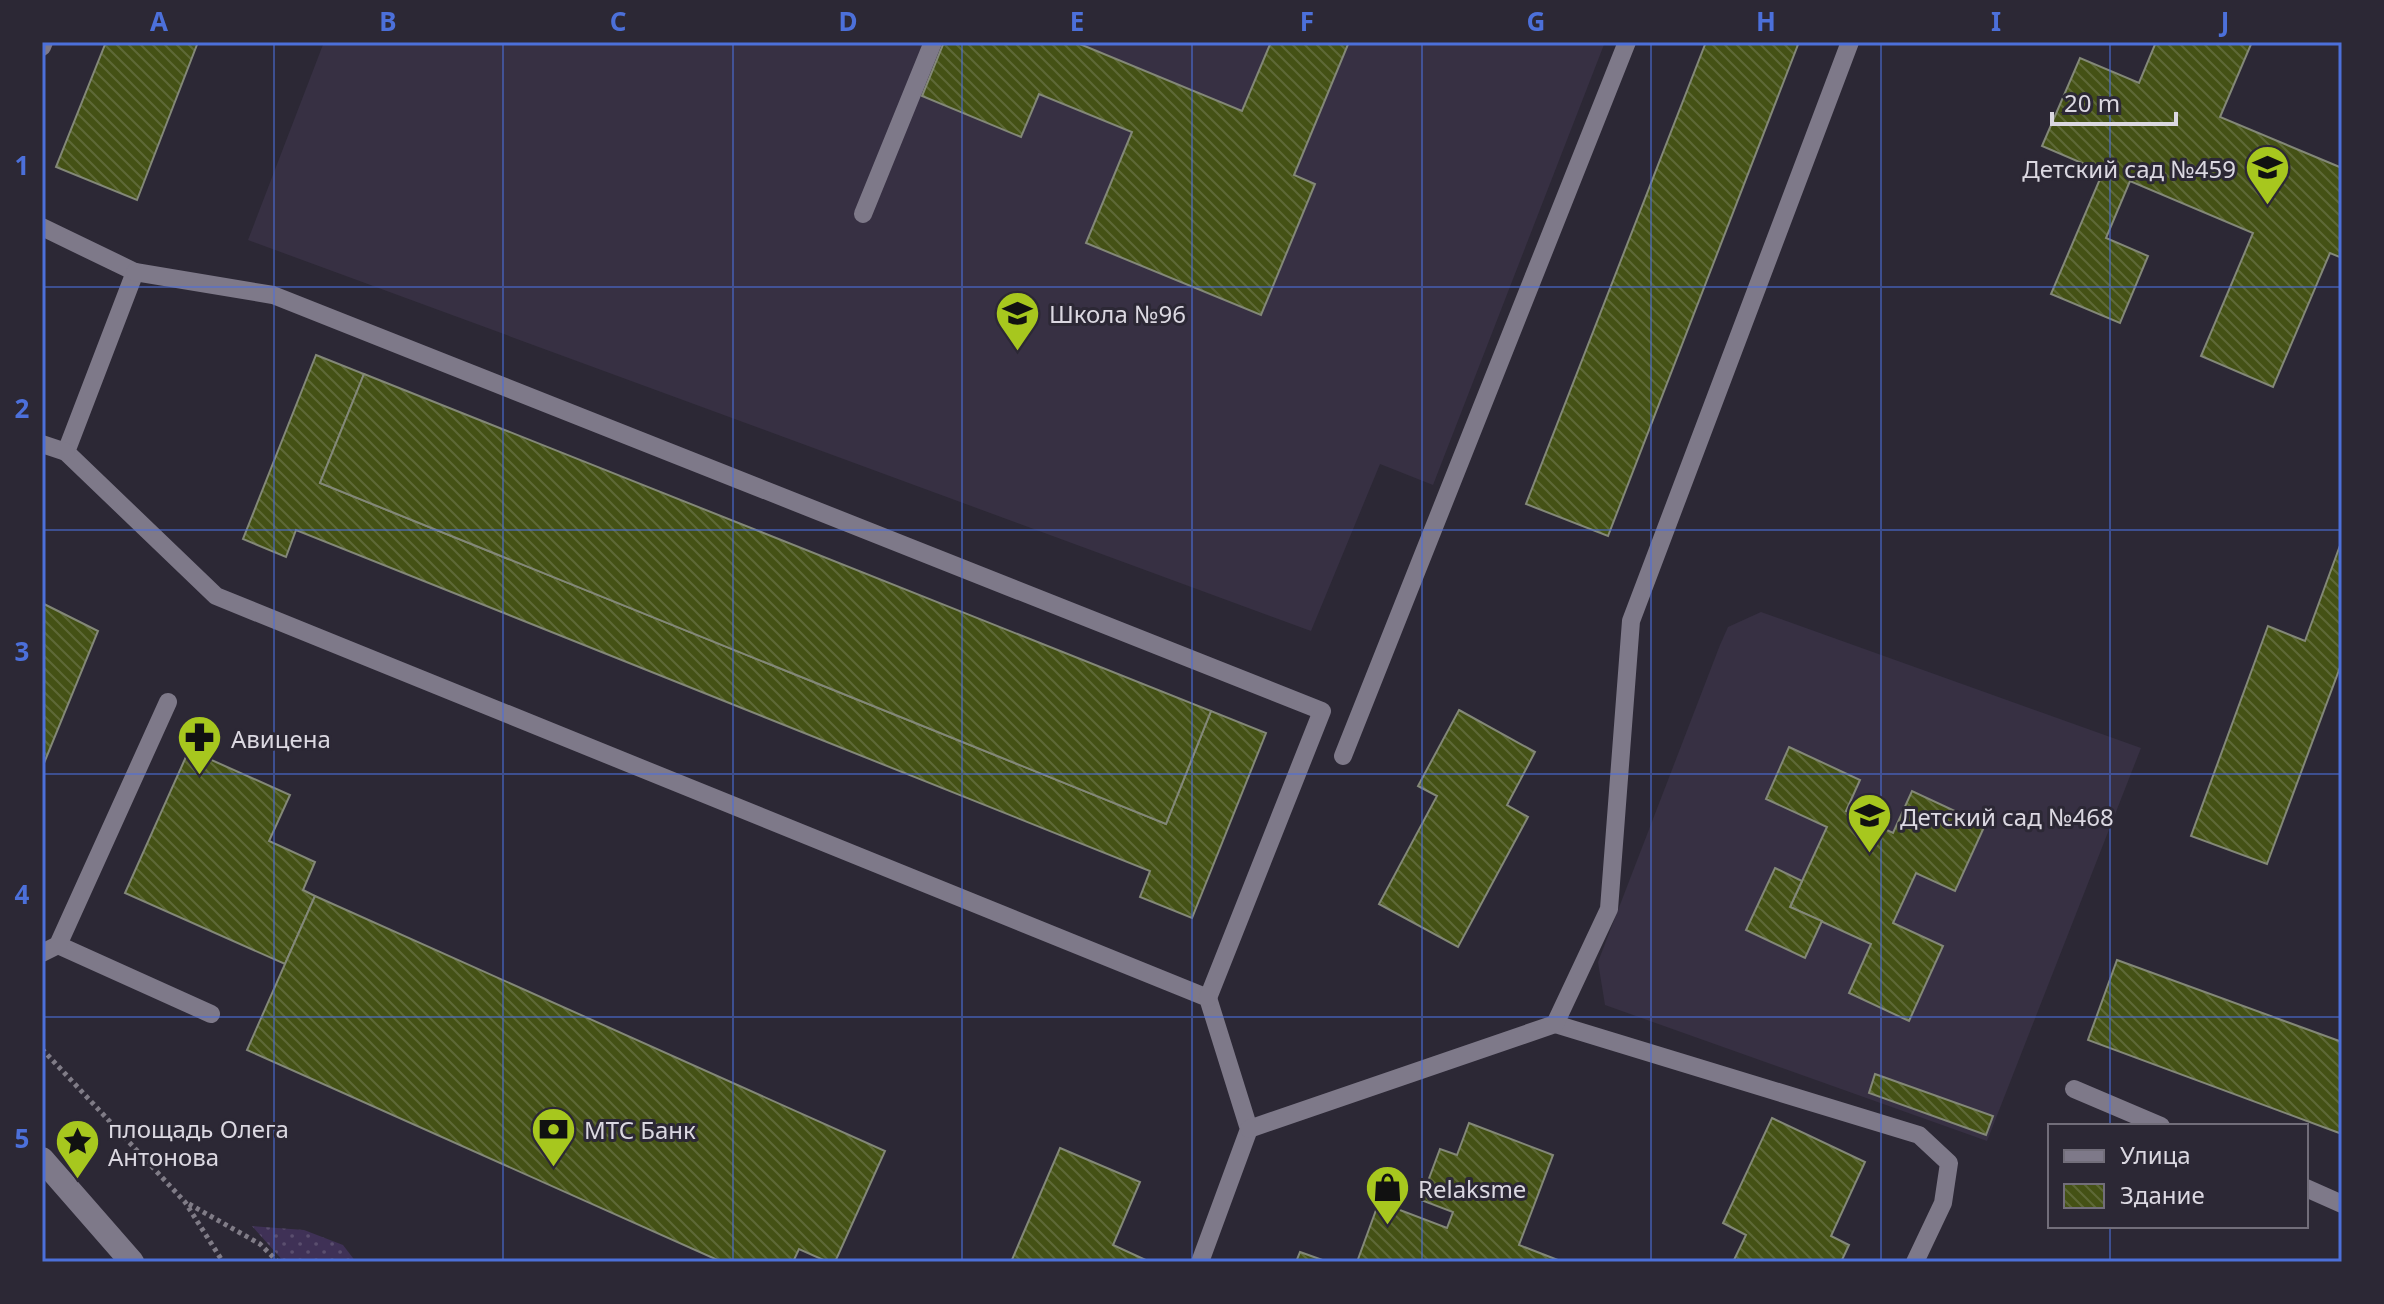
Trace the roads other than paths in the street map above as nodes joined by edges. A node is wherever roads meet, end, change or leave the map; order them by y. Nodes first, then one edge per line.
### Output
1 (933, 42) edge
2 (1627, 42) edge
3 (1850, 42) edge
4 (863, 214) dead end
5 (42, 227) edge
6 (135, 272) junction
7 (42, 444) edge
8 (66, 452) junction
9 (168, 702) dead end
10 (1343, 756) dead end
11 (50, 949) edge
12 (1208, 998) junction
13 (211, 1014) dead end
14 (1555, 1024) junction
15 (2074, 1089) dead end
16 (2156, 1124) edge
17 (1249, 1129) junction
18 (42, 1159) edge
19 (2308, 1189) edge
20 (2342, 1204) edge
21 (132, 1262) edge
22 (1200, 1262) edge
23 (1915, 1262) edge

1 - 4 lane
2 - 10 lane
3 - 14 lane
5 - 6 lane
6 - 8 lane
6 - 12 lane
7 - 8 lane
8 - 12 lane
9 - 11 lane
11 - 13 lane
12 - 17 lane
14 - 17 lane
14 - 23 lane
15 - 16 lane
17 - 22 lane
18 - 21 main road
19 - 20 lane

